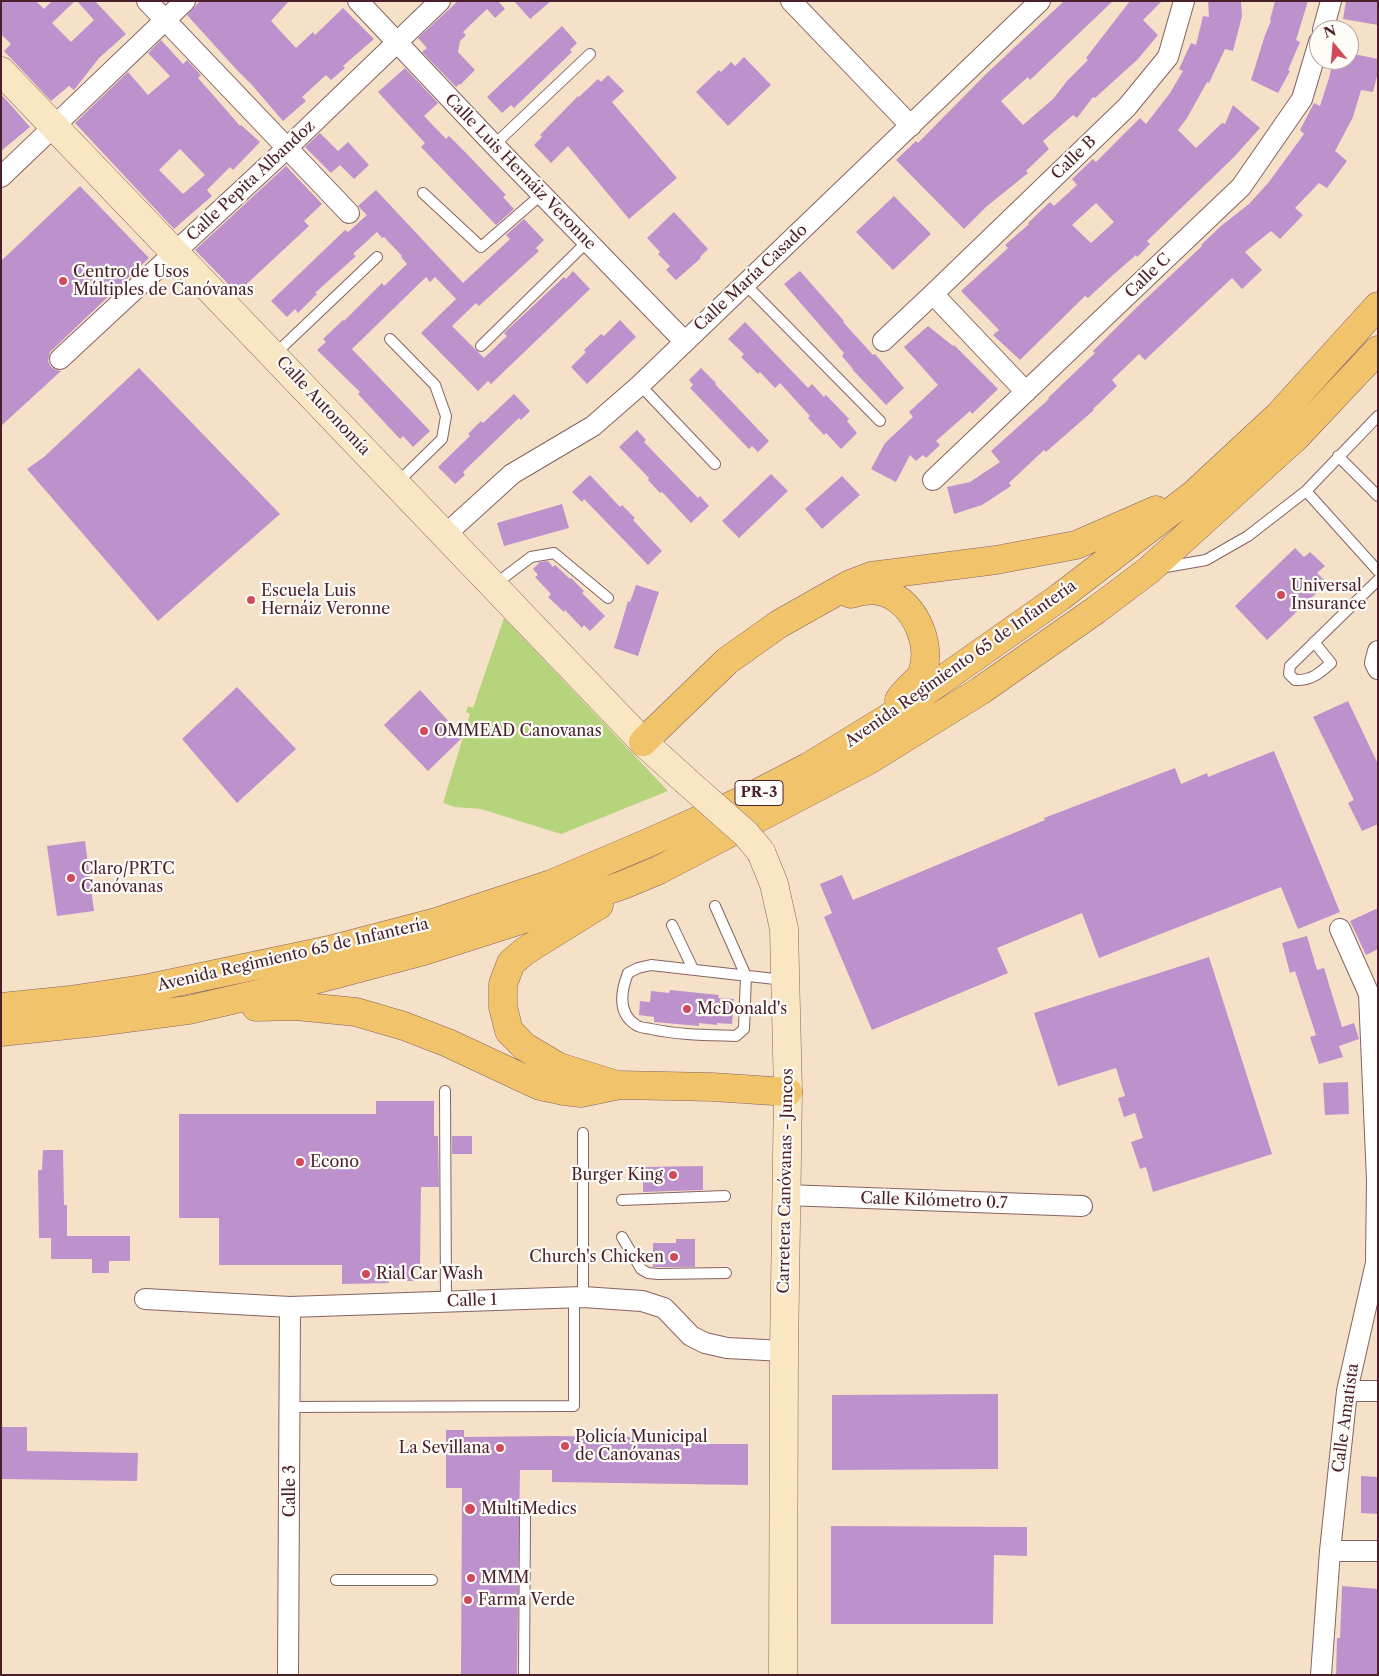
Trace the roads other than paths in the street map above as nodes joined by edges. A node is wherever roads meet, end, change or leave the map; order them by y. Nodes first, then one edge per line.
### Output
1 (147, 1) edge
2 (185, 1) edge
3 (358, 1) edge
4 (440, 1) edge
5 (792, 1) edge
6 (1040, 1) edge
7 (1184, 1) edge
8 (1331, 1) edge
9 (165, 20) junction
10 (1326, 20) edge
11 (397, 42) junction
12 (590, 54) dead end
13 (1310, 70) edge
14 (1, 71) edge
15 (54, 126) junction
16 (910, 126) junction
17 (494, 145) junction
18 (286, 148) junction
19 (1, 177) edge
20 (423, 193) dead end
21 (542, 194) junction
22 (349, 213) dead end
23 (587, 242) junction
24 (175, 254) junction
25 (377, 257) dead end
26 (744, 284) junction
27 (933, 294) junction
28 (1378, 306) edge
29 (390, 339) dead end
30 (684, 341) junction
31 (883, 341) dead end
32 (481, 346) dead end
33 (1378, 350) edge
34 (274, 354) junction
35 (60, 359) dead end
36 (640, 385) junction
37 (1026, 392) junction
38 (1378, 416) edge
39 (880, 421) dead end
40 (1338, 456) junction
41 (715, 464) dead end
42 (933, 480) dead end
43 (396, 483) junction
44 (1306, 491) junction
45 (1194, 494) junction
46 (1378, 496) edge
47 (446, 534) junction
48 (1149, 570) junction
49 (1378, 571) edge
50 (1378, 580) edge
51 (494, 585) junction
52 (608, 598) dead end
53 (818, 601) junction
54 (1314, 642) dead end
55 (1378, 651) edge
56 (1378, 669) edge
57 (888, 718) junction
58 (643, 742) junction
59 (623, 884) junction
60 (715, 906) dead end
61 (672, 924) dead end
62 (1340, 929) dead end
63 (693, 969) junction
64 (746, 976) junction
65 (785, 980) junction
66 (1373, 991) edge
67 (1, 1007) edge
68 (188, 1010) junction
69 (1, 1032) edge
70 (620, 1086) junction
71 (445, 1091) dead end
72 (788, 1092) junction
73 (583, 1133) dead end
74 (786, 1195) junction
75 (725, 1196) dead end
76 (622, 1200) dead end
77 (1082, 1206) dead end
78 (622, 1237) dead end
79 (726, 1273) dead end
80 (579, 1298) junction
81 (145, 1299) dead end
82 (446, 1302) junction
83 (290, 1307) junction
84 (784, 1351) junction
85 (1347, 1391) junction
86 (1378, 1391) edge
87 (290, 1407) junction
88 (525, 1513) dead end
89 (1330, 1551) junction
90 (1378, 1551) edge
91 (336, 1580) dead end
92 (432, 1580) dead end
93 (288, 1675) edge
94 (524, 1675) edge
95 (783, 1675) edge
96 (1321, 1675) edge

1 - 9 street
2 - 9 street
3 - 11 street, Calle Luis Hernáiz Veronne
4 - 11 street, Calle Pepita Albandoz
5 - 16 street
6 - 16 street, Calle María Casado
7 - 27 street, Calle B
8 - 10 street
9 - 15 street
9 - 18 street
11 - 17 street, Calle Luis Hernáiz Veronne
11 - 18 street, Calle Pepita Albandoz
12 - 17 lane
13 - 37 street, Calle C
14 - 15 main road, Calle Autonomía
15 - 19 street
15 - 24 main road, Calle Autonomía
16 - 26 street, Calle María Casado
17 - 21 street, Calle Luis Hernáiz Veronne
18 - 22 street
18 - 24 street, Calle Pepita Albandoz
20 - 21 lane
21 - 23 street, Calle Luis Hernáiz Veronne
23 - 30 street, Calle Luis Hernáiz Veronne
23 - 32 lane
24 - 34 main road, Calle Autonomía
24 - 35 street, Calle Pepita Albandoz
25 - 34 lane
26 - 30 street, Calle María Casado
26 - 39 lane
27 - 31 street, Calle B
27 - 37 street
28 - 45 main road, Avenida Regimiento 65 de Infantería / PR-3
29 - 43 lane
30 - 36 street, Calle María Casado
33 - 48 main road, Avenida Regimiento 65 de Infantería / PR-3
34 - 43 main road, Calle Autonomía
36 - 41 lane
36 - 47 street, Calle María Casado
37 - 42 street, Calle C
38 - 40 lane
40 - 44 lane
40 - 46 lane
43 - 47 main road, Calle Autonomía
44 - 48 lane
44 - 49 lane
45 - 53 main road
45 - 57 main road, Avenida Regimiento 65 de Infantería / PR-3
47 - 51 main road, Calle Autonomía
48 - 59 main road, Avenida Regimiento 65 de Infantería / PR-3
50 - 54 lane
51 - 52 lane
51 - 58 main road, Calle Autonomía
53 - 57 main road
53 - 58 main road
55 - 56 street
57 - 67 main road, Avenida Regimiento 65 de Infantería / PR-3
58 - 65 main road, Carretera Canóvanas - Juncos, bridge
59 - 68 main road, Avenida Regimiento 65 de Infantería / PR-3
59 - 70 main road
60 - 64 lane
61 - 63 lane
62 - 66 street, Calle Amatista
63 - 64 lane
63 - 64 lane
64 - 65 lane
65 - 72 main road, Carretera Canóvanas - Juncos
66 - 85 street, Calle Amatista
68 - 69 main road, Avenida Regimiento 65 de Infantería / PR-3
68 - 70 main road
70 - 72 main road
71 - 82 lane
72 - 74 main road, Carretera Canóvanas - Juncos
73 - 80 lane
74 - 77 street, Calle Kilómetro 0.7
74 - 84 main road, Carretera Canóvanas - Juncos
75 - 76 lane
78 - 79 lane
80 - 82 street, Calle 1
80 - 84 street, Calle 1
80 - 87 lane
81 - 83 street, Calle 1
82 - 83 street, Calle 1
83 - 87 street, Calle 3
84 - 95 main road, Carretera Canóvanas - Juncos
85 - 86 street
85 - 89 street, Calle Amatista
87 - 93 street, Calle 3
88 - 94 lane
89 - 90 street
89 - 96 street, Calle Amatista
91 - 92 lane

